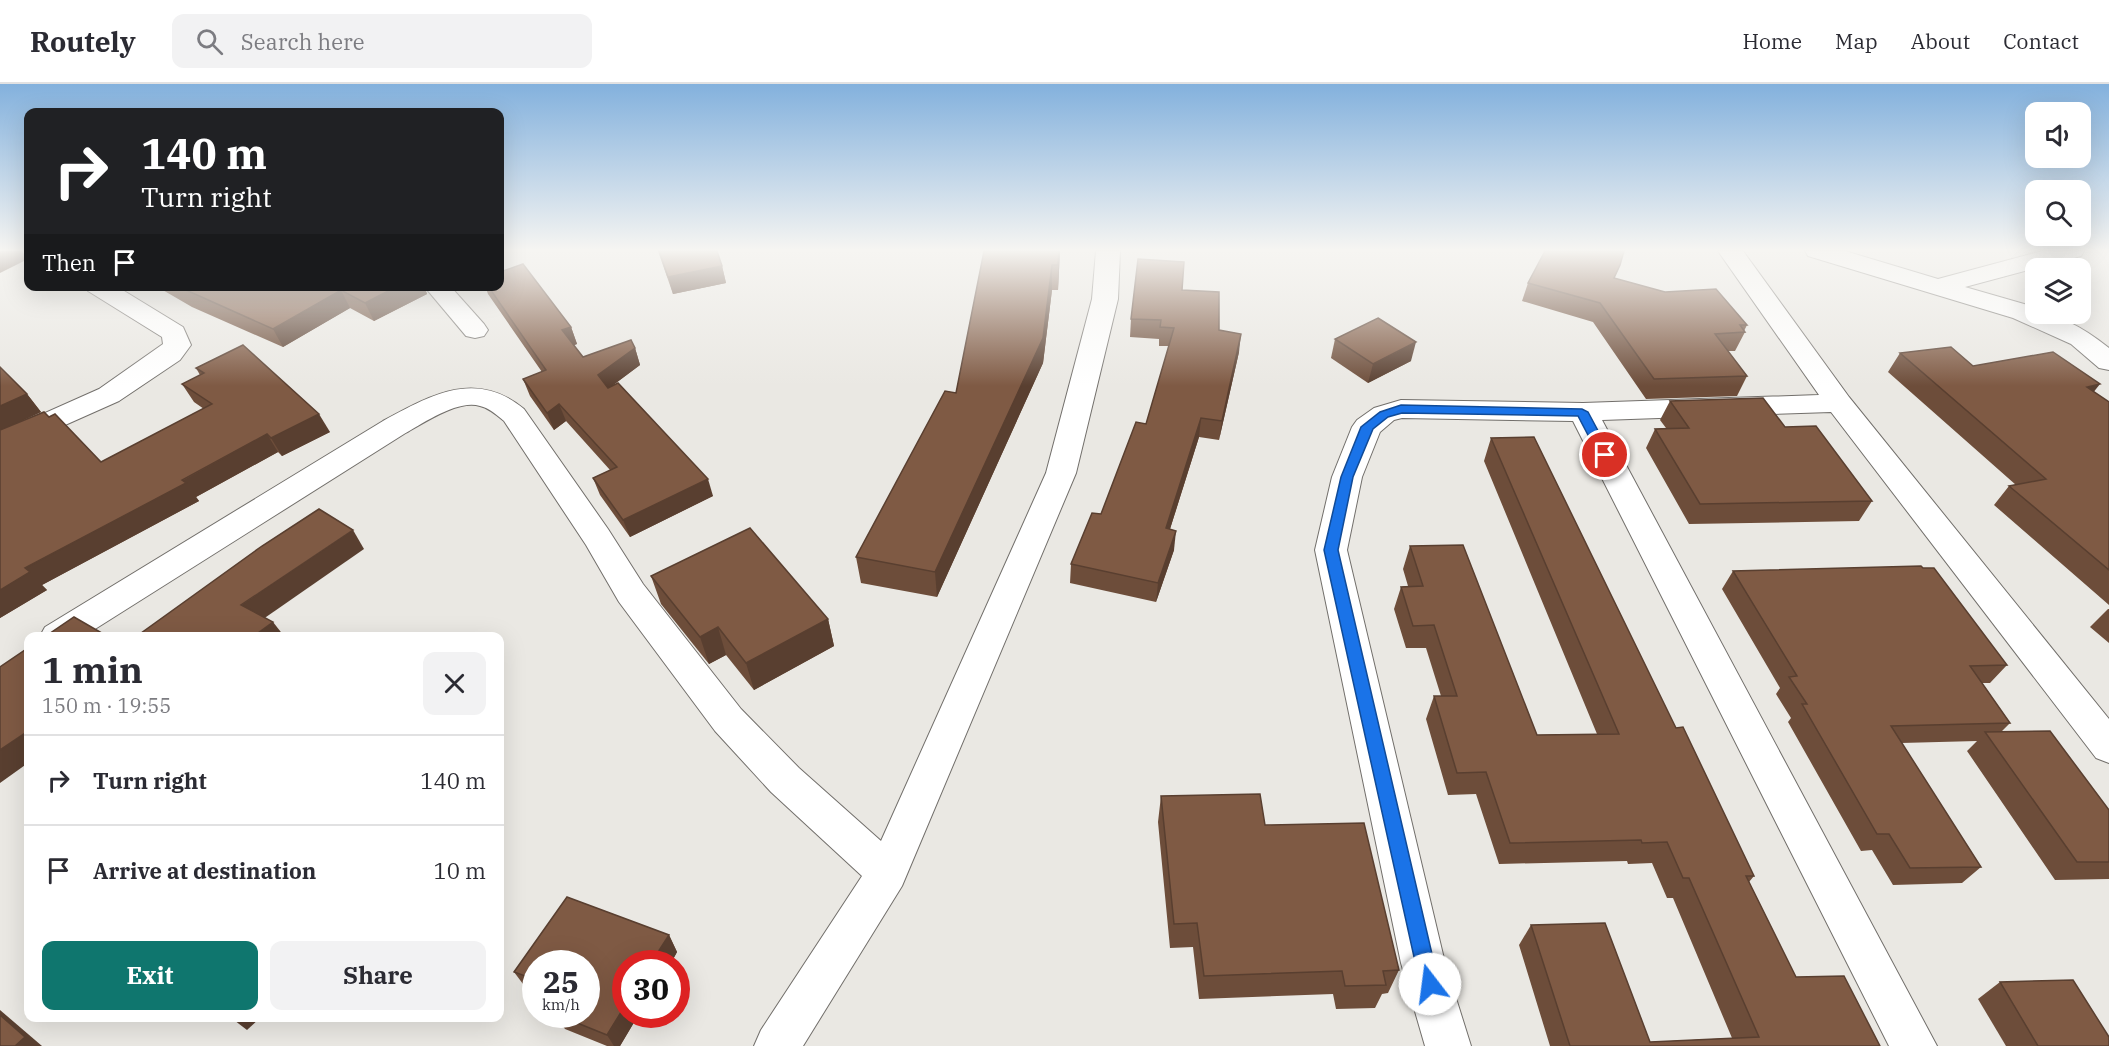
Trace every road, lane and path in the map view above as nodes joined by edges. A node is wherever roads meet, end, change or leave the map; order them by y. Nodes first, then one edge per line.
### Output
1 (114, 296) edge
2 (445, 296) edge
3 (1106, 296) edge
4 (1762, 296) edge
5 (1971, 296) edge
6 (475, 330) dead end
7 (2109, 362) edge
8 (1839, 403) junction
9 (1582, 412) junction
10 (0, 444) edge
11 (63, 632) edge
12 (2109, 747) edge
13 (887, 873) junction
14 (777, 1046) edge
15 (1448, 1046) edge
16 (1914, 1046) edge

1 - 10 street
2 - 6 street
3 - 13 street
4 - 8 street
5 - 7 street
8 - 9 street
8 - 12 street
9 - 15 street
9 - 16 street
11 - 13 street
13 - 14 street

